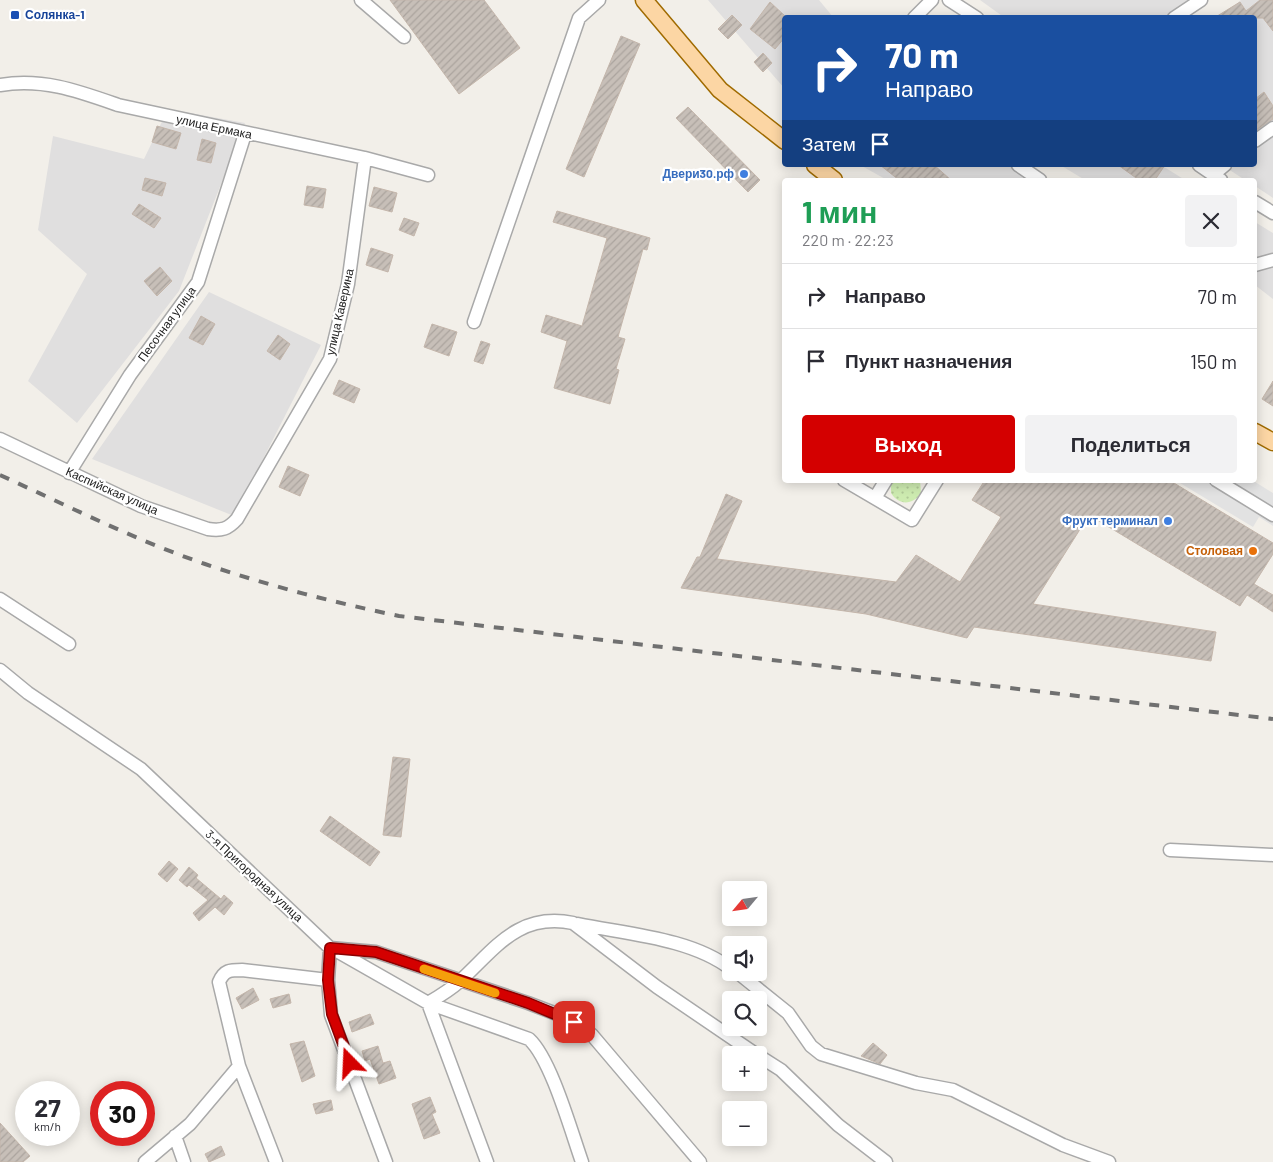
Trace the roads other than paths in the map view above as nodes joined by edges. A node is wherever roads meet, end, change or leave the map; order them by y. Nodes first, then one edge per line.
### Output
1 (362, 0) edge
2 (599, 0) edge
3 (644, 0) edge
4 (932, 0) edge
5 (949, 0) edge
6 (1203, 2) edge
7 (917, 15) edge
8 (972, 15) edge
9 (1179, 15) edge
10 (404, 38) dead end
11 (0, 85) edge
12 (1273, 128) edge
13 (245, 134) junction
14 (782, 138) edge
15 (1257, 140) edge
16 (365, 158) junction
17 (818, 167) edge
18 (1021, 167) edge
19 (1202, 167) edge
20 (428, 175) dead end
21 (1217, 177) edge
22 (831, 178) edge
23 (1037, 178) edge
24 (1257, 203) edge
25 (1273, 213) edge
26 (1273, 260) edge
27 (1257, 264) edge
28 (474, 322) dead end
29 (1257, 433) edge
30 (0, 439) edge
31 (1273, 442) edge
32 (69, 473) junction
33 (849, 483) edge
34 (884, 483) edge
35 (934, 483) edge
36 (1221, 483) edge
37 (875, 498) junction
38 (1273, 515) edge
39 (228, 528) joint
40 (0, 599) edge
41 (69, 644) dead end
42 (0, 670) edge
43 (1170, 850) dead end
44 (1273, 855) edge
45 (573, 923) junction
46 (330, 948) junction
47 (722, 964) edge
48 (328, 980) junction
49 (747, 981) edge
50 (460, 982) junction
51 (428, 1003) junction
52 (743, 1046) edge
53 (767, 1061) edge
54 (239, 1066) junction
55 (175, 1136) junction
56 (144, 1162) edge
57 (184, 1162) edge
58 (276, 1162) edge
59 (386, 1162) edge
60 (487, 1162) edge
61 (582, 1162) edge
62 (700, 1162) edge
63 (886, 1162) edge
64 (1109, 1162) edge

1 - 10 street
2 - 28 street
3 - 14 main road
4 - 7 street
5 - 8 street
6 - 9 street
11 - 13 street, улица Ермака
12 - 15 street
13 - 16 street, улица Ермака
13 - 32 street, Песочная улица
16 - 20 street, улица Ермака
16 - 39 street, улица Каверина
17 - 22 main road
18 - 23 street
19 - 21 street
24 - 25 street
26 - 27 street
29 - 31 main road
30 - 32 street, Каспийская улица
32 - 39 street, Каспийская улица
33 - 37 street
34 - 37 street
35 - 37 street
36 - 38 street
40 - 41 street
42 - 46 street, 3-я Пригородная улица
43 - 44 street
45 - 47 street
45 - 50 street
45 - 52 street
46 - 48 street
46 - 50 street
46 - 51 street, 3-я Пригородная улица
48 - 54 street
48 - 59 street
49 - 64 street
50 - 51 street
50 - 62 street
51 - 60 street
51 - 61 street, 3-я Пригородная улица
53 - 63 street
54 - 55 street
54 - 58 street
55 - 56 street
55 - 57 street

